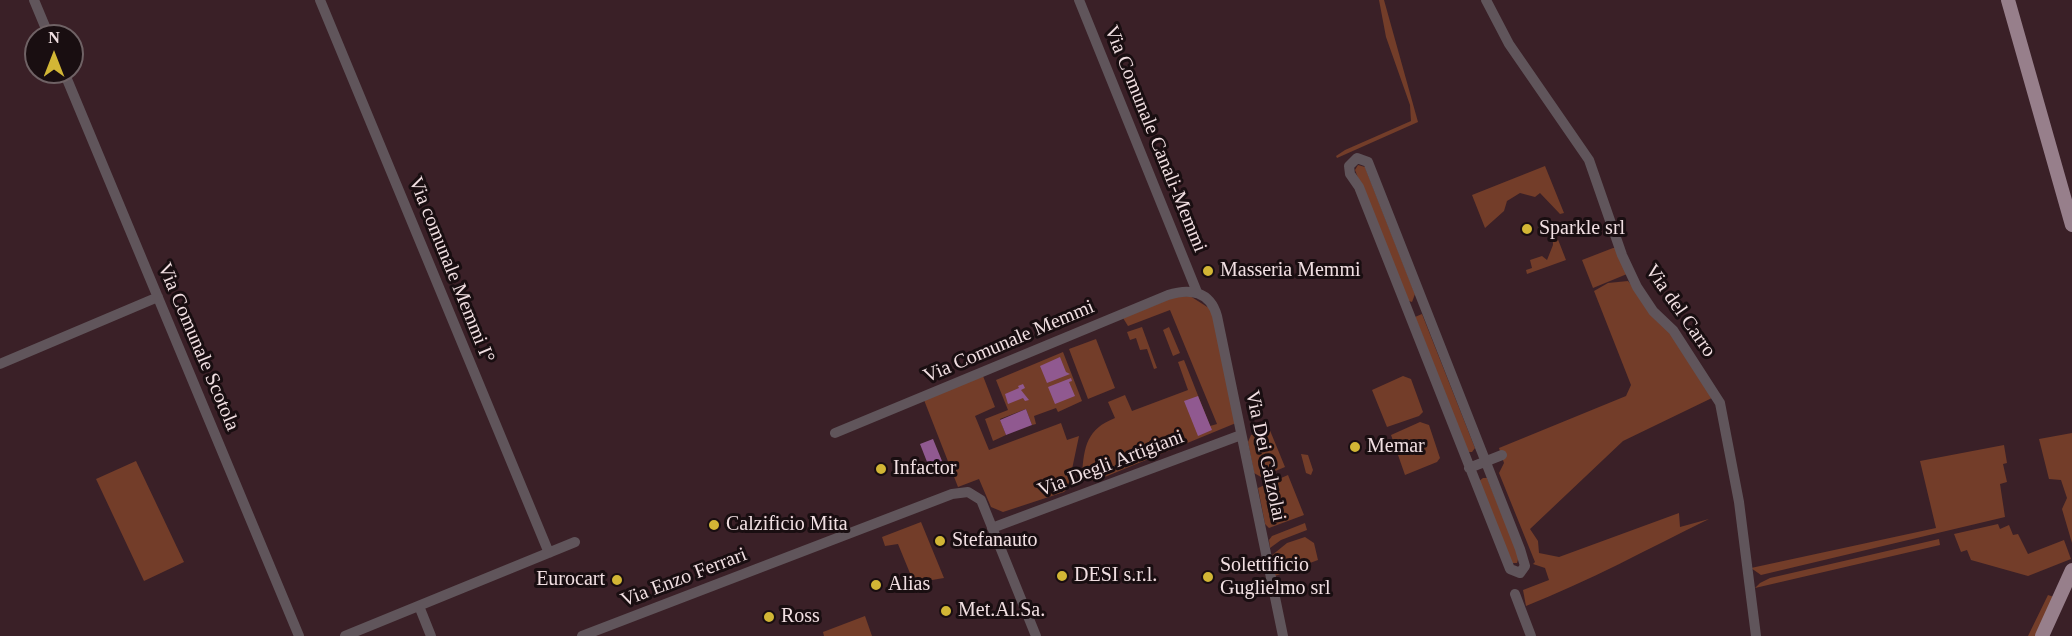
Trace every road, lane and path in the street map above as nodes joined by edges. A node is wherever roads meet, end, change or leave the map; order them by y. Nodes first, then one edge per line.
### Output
1 (34, 0) edge
2 (320, 0) edge
3 (1079, 0) edge
4 (1486, 0) edge
5 (2008, 0) edge
6 (44, 24) edge
7 (69, 84) edge
8 (2072, 225) edge
9 (1197, 292) junction
10 (158, 297) junction
11 (1422, 305) junction
12 (1407, 311) junction
13 (0, 364) edge
14 (835, 433) dead end
15 (1241, 435) junction
16 (1502, 455) dead end
17 (1485, 462) junction
18 (1469, 468) junction
19 (992, 528) junction
20 (574, 542) dead end
21 (549, 553) junction
22 (2072, 570) edge
23 (1515, 594) dead end
24 (419, 606) junction
25 (299, 636) edge
26 (345, 636) edge
27 (430, 636) edge
28 (582, 636) edge
29 (1036, 636) edge
30 (1283, 636) edge
31 (1531, 636) edge
32 (1756, 636) edge
33 (2042, 636) edge

1 - 6 street
2 - 21 street, Via comunale Memmi I°
3 - 9 street, Via Comunale Canali-Memmi
4 - 32 street, Via del Carro
5 - 8 main road
7 - 10 street, Via Comunale Scotola
9 - 14 street, Via Comunale Memmi
9 - 15 street, Via Dei Calzolai
10 - 13 street
10 - 25 street, Via Comunale Scotola
11 - 12 street
11 - 12 street
11 - 17 street
12 - 18 street
15 - 19 street, Via Degli Artigiani
15 - 30 street, Via Dei Calzolai
16 - 17 street
17 - 18 street
17 - 18 street
19 - 28 street, Via Enzo Ferrari
19 - 29 street
20 - 21 street
21 - 24 street
22 - 33 main road
23 - 31 street
24 - 26 street
24 - 27 street

